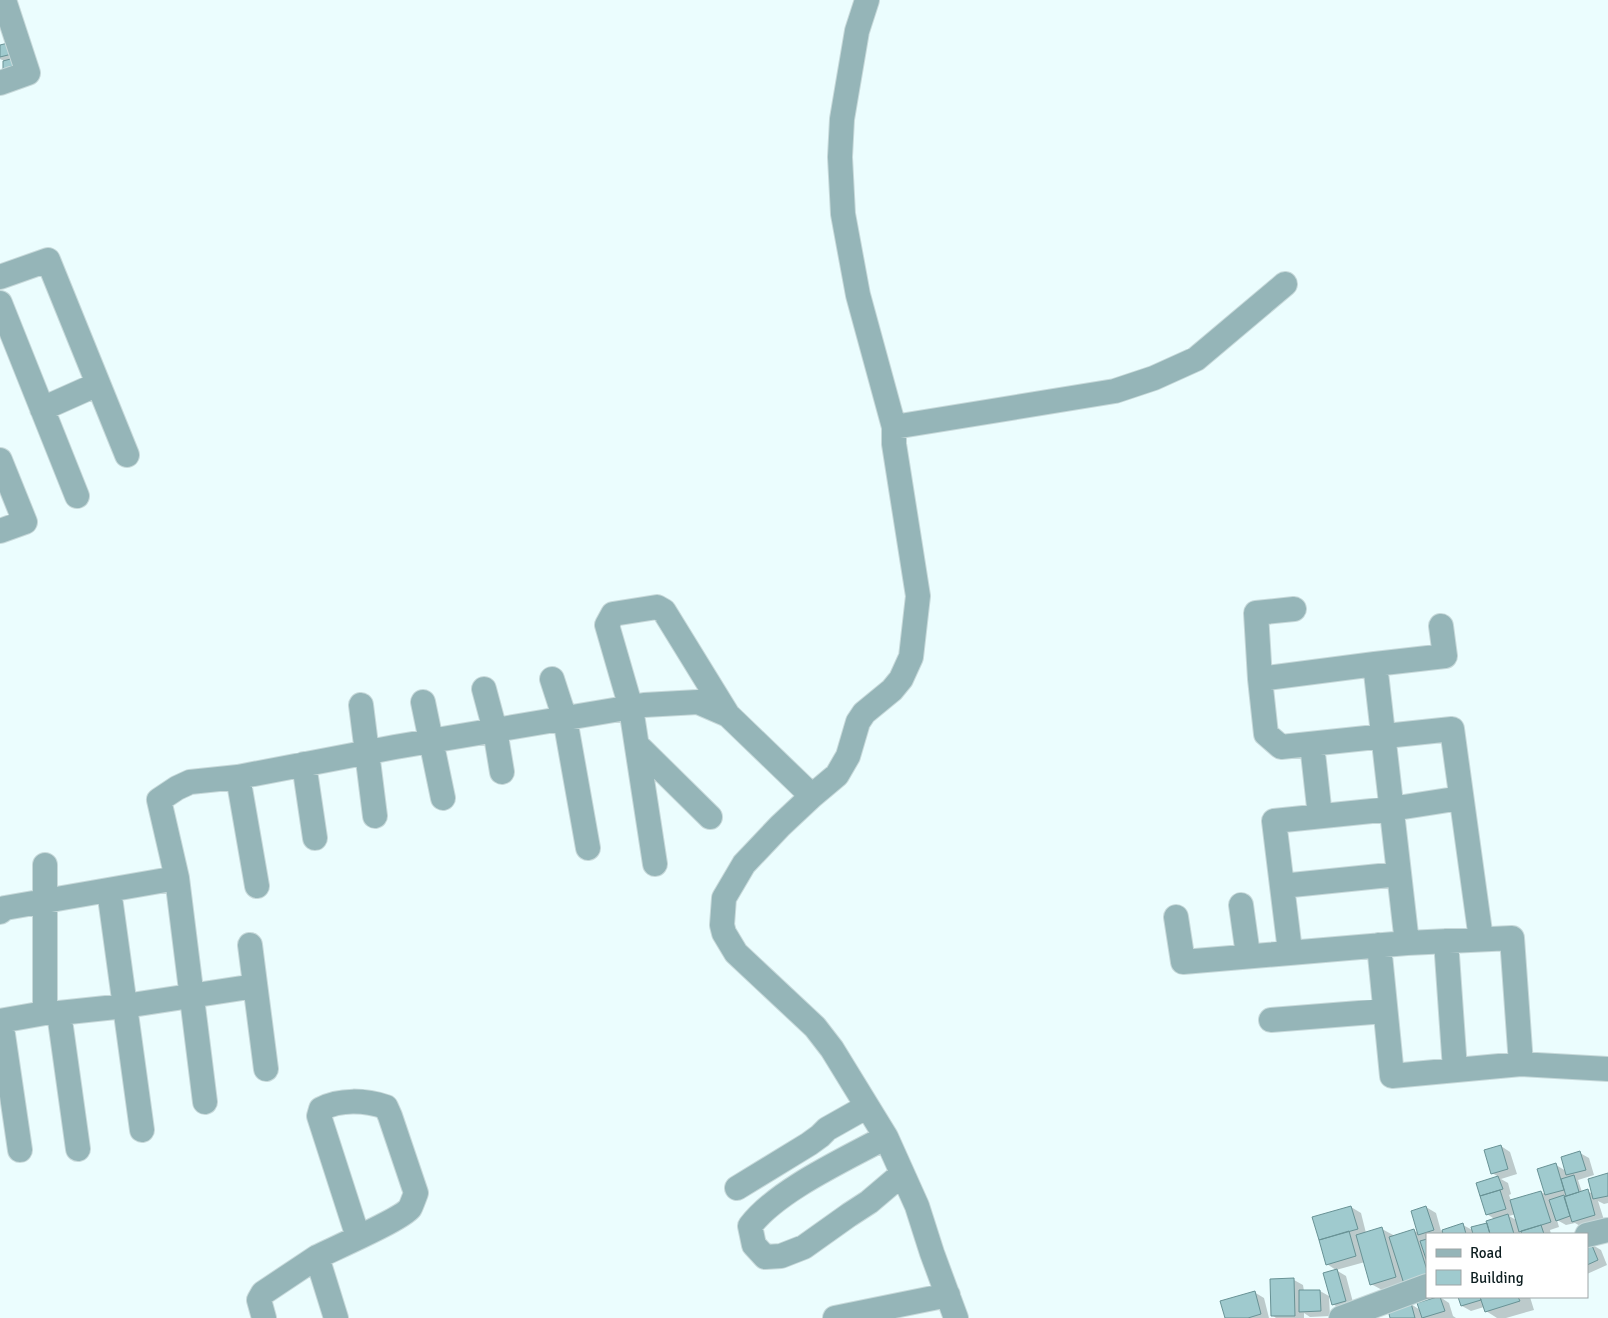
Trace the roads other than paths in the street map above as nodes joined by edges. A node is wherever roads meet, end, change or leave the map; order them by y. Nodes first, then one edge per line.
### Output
1 (867, 0) edge
2 (5, 13) edge
3 (0, 83) edge
4 (0, 276) edge
5 (1285, 284) dead end
6 (0, 303) edge
7 (98, 384) junction
8 (42, 409) junction
9 (894, 427) junction
10 (127, 455) dead end
11 (0, 460) edge
12 (77, 496) dead end
13 (0, 531) edge
14 (1294, 609) dead end
15 (1441, 626) dead end
16 (1375, 664) junction
17 (552, 679) dead end
18 (1260, 679) junction
19 (484, 689) dead end
20 (423, 702) dead end
21 (361, 705) dead end
22 (632, 708) junction
23 (728, 715) junction
24 (565, 719) junction
25 (495, 730) junction
26 (1383, 736) junction
27 (430, 741) junction
28 (1312, 744) junction
29 (637, 745) junction
30 (367, 752) junction
31 (304, 764) junction
32 (502, 772) dead end
33 (238, 777) junction
34 (812, 796) junction
35 (443, 798) dead end
36 (1461, 798) junction
37 (1391, 809) junction
38 (375, 816) dead end
39 (1320, 816) junction
40 (710, 817) dead end
41 (315, 838) dead end
42 (588, 848) dead end
43 (655, 864) dead end
44 (45, 865) dead end
45 (1399, 874) junction
46 (177, 878) junction
47 (257, 886) dead end
48 (1282, 886) junction
49 (109, 890) junction
50 (46, 901) junction
51 (1240, 905) dead end
52 (0, 912) edge
53 (1176, 917) dead end
54 (1481, 939) junction
55 (1446, 941) junction
56 (1407, 943) junction
57 (250, 944) dead end
58 (1379, 945) junction
59 (1290, 951) junction
60 (1248, 955) junction
61 (255, 986) junction
62 (192, 994) junction
63 (125, 1006) junction
64 (1386, 1011) junction
65 (52, 1013) junction
66 (1271, 1020) dead end
67 (0, 1021) edge
68 (1521, 1064) junction
69 (266, 1069) dead end
70 (1455, 1069) junction
71 (1608, 1069) edge
72 (205, 1102) dead end
73 (866, 1107) junction
74 (142, 1130) dead end
75 (886, 1137) junction
76 (78, 1148) dead end
77 (20, 1150) dead end
78 (902, 1174) junction
79 (737, 1188) dead end
80 (1608, 1230) edge
81 (1588, 1235) edge
82 (358, 1237) junction
83 (316, 1257) junction
84 (1426, 1286) edge
85 (948, 1295) junction
86 (264, 1318) edge
87 (336, 1318) edge
88 (836, 1318) edge
89 (956, 1318) edge
90 (1341, 1318) edge

1 - 9 street
2 - 3 street
4 - 7 street
5 - 9 street
6 - 8 street
7 - 8 street
7 - 10 street
8 - 12 street
9 - 34 street
11 - 13 street
14 - 18 street
15 - 16 street
16 - 18 street
16 - 26 street
17 - 24 street
18 - 28 street
19 - 25 street
20 - 27 street
21 - 30 street
22 - 23 street
22 - 23 street
22 - 24 street
22 - 29 street
23 - 34 street
24 - 25 street
24 - 42 street
25 - 27 street
25 - 32 street
26 - 28 street
26 - 36 street
26 - 37 street
27 - 30 street
27 - 35 street
28 - 39 street
29 - 40 street
29 - 43 street
30 - 31 street
30 - 38 street
31 - 33 street
31 - 41 street
33 - 46 street
33 - 47 street
34 - 73 street
36 - 37 street
36 - 54 street
37 - 39 street
37 - 45 street
39 - 48 street
44 - 50 street
45 - 48 street
45 - 56 street
46 - 49 street
46 - 62 street
48 - 59 street
49 - 50 street
49 - 63 street
50 - 52 street
50 - 65 street
51 - 60 street
53 - 60 street
54 - 55 street
54 - 68 street
55 - 56 street
55 - 70 street
56 - 58 street
57 - 61 street
58 - 59 street
58 - 64 street
59 - 60 street
61 - 62 street
61 - 69 street
62 - 63 street
62 - 72 street
63 - 65 street
63 - 74 street
64 - 66 street
64 - 70 street
65 - 67 street
65 - 76 street
67 - 77 street
68 - 70 street
68 - 71 street
73 - 75 street
73 - 79 street
75 - 78 street
75 - 78 street
78 - 85 street
80 - 81 street
82 - 82 street
82 - 83 street
83 - 86 street
83 - 87 street
84 - 90 street
85 - 88 street
85 - 89 street

